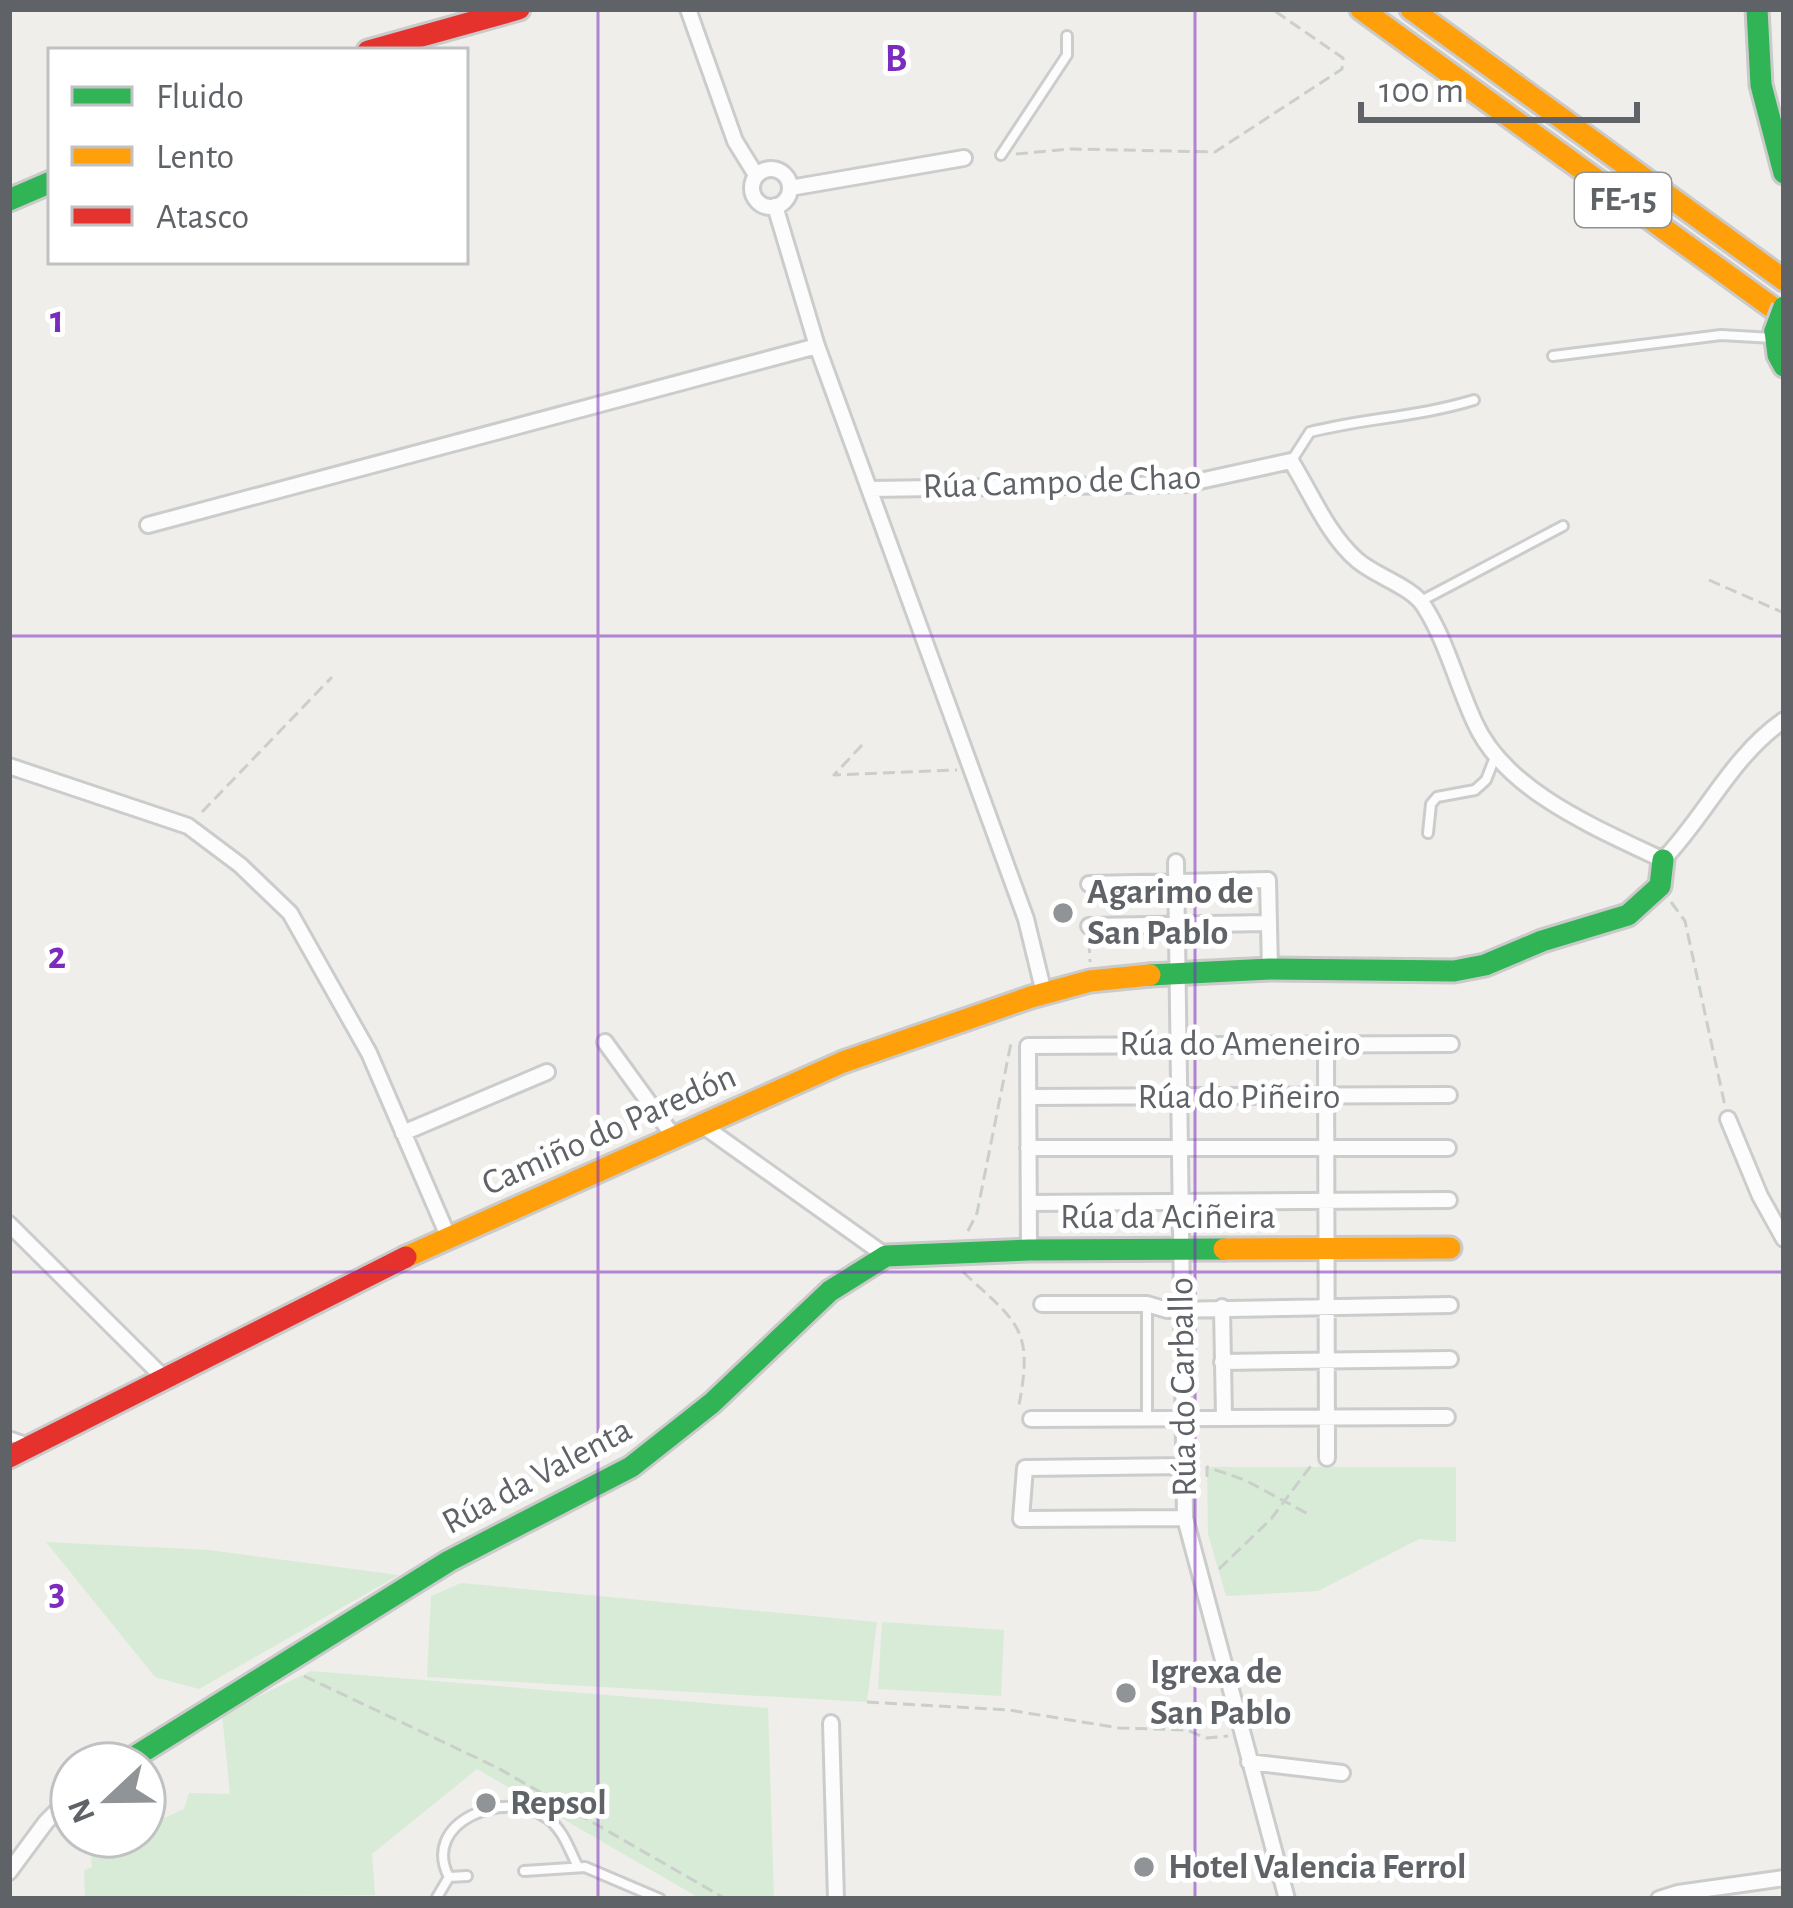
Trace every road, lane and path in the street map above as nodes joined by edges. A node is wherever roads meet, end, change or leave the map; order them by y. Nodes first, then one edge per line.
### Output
1 (517, 9) edge
2 (688, 9) edge
3 (1272, 9) edge
4 (1340, 9) edge
5 (1361, 9) edge
6 (1411, 9) edge
7 (1424, 9) edge
8 (1757, 9) edge
9 (1067, 36) dead end
10 (379, 48) edge
11 (1473, 57) junction
12 (1463, 85) junction
13 (1001, 155) joint
14 (964, 158) dead end
15 (1784, 173) edge
16 (757, 175) junction
17 (48, 183) edge
18 (790, 188) junction
19 (9, 200) edge
20 (775, 206) junction
21 (1784, 280) edge
22 (1784, 307) edge
23 (1778, 329) edge
24 (817, 346) junction
25 (1553, 356) dead end
26 (1784, 366) edge
27 (1474, 400) dead end
28 (1291, 461) junction
29 (870, 489) junction
30 (148, 526) dead end
31 (1563, 526) dead end
32 (1709, 580) dead end
33 (1421, 601) junction
34 (1784, 613) edge
35 (332, 677) dead end
36 (1784, 720) edge
37 (862, 745) dead end
38 (965, 747) junction
39 (1495, 757) junction
40 (9, 766) edge
41 (188, 826) junction
42 (1428, 833) dead end
43 (1664, 860) junction
44 (1176, 862) dead end
45 (1176, 883) junction
46 (1089, 884) dead end
47 (1660, 886) junction
48 (1268, 923) junction
49 (1177, 924) junction
50 (1089, 926) dead end
51 (1270, 969) junction
52 (1179, 974) junction
53 (1045, 993) junction
54 (1016, 1033) dead end
55 (605, 1042) dead end
56 (1326, 1043) junction
57 (1178, 1044) junction
58 (1451, 1044) dead end
59 (547, 1072) dead end
60 (1449, 1095) dead end
61 (1029, 1097) junction
62 (1327, 1097) junction
63 (1179, 1099) junction
64 (1728, 1119) joint
65 (702, 1125) junction
66 (403, 1132) junction
67 (674, 1138) junction
68 (1028, 1148) junction
69 (1448, 1148) dead end
70 (1327, 1149) junction
71 (1180, 1151) junction
72 (1449, 1200) dead end
73 (1327, 1202) junction
74 (1029, 1203) junction
75 (1180, 1203) junction
76 (9, 1224) edge
77 (448, 1236) junction
78 (1784, 1239) edge
79 (1450, 1248) dead end
80 (1327, 1249) junction
81 (1029, 1250) junction
82 (1181, 1251) junction
83 (947, 1254) junction
84 (886, 1256) junction
85 (1042, 1304) dead end
86 (1147, 1304) junction
87 (1450, 1305) dead end
88 (1222, 1306) junction
89 (1328, 1306) junction
90 (1182, 1310) junction
91 (1450, 1359) dead end
92 (1328, 1361) junction
93 (1222, 1362) junction
94 (163, 1377) junction
95 (1025, 1414) joint
96 (1184, 1415) junction
97 (1148, 1417) junction
98 (1224, 1417) junction
99 (1327, 1417) junction
100 (1447, 1417) dead end
101 (9, 1436) edge
102 (33, 1444) junction
103 (9, 1457) edge
104 (1327, 1458) joint
105 (1184, 1466) junction
106 (1207, 1477) dead end
107 (1285, 1500) junction
108 (1312, 1516) dead end
109 (1185, 1518) junction
110 (1220, 1569) dead end
111 (280, 1664) junction
112 (867, 1702) dead end
113 (831, 1723) dead end
114 (1242, 1734) junction
115 (161, 1740) edge
116 (1250, 1762) junction
117 (1342, 1773) dead end
118 (48, 1820) edge
119 (578, 1868) junction
120 (524, 1871) dead end
121 (9, 1872) edge
122 (467, 1876) dead end
123 (448, 1877) junction
124 (1784, 1878) edge
125 (1701, 1894) edge
126 (436, 1899) edge
127 (660, 1899) edge
128 (727, 1899) edge
129 (836, 1899) edge
130 (1287, 1899) edge
131 (1659, 1899) edge

1 - 10 main road
2 - 16 street
3 - 13 path
4 - 12 main road, FE-15
5 - 12 main road
6 - 11 main road
7 - 11 main road, FE-15
8 - 15 main road
9 - 13 lane
11 - 21 main road, FE-15
12 - 23 main road, FE-15
14 - 18 street
16 - 18 street
16 - 20 street
17 - 19 main road
18 - 20 street
20 - 24 street, Rúa Campo de Chao
22 - 23 main road, bridge
23 - 25 lane
23 - 26 main road
24 - 29 street, Rúa Campo de Chao
24 - 30 street
27 - 28 lane
28 - 29 street, Rúa Campo de Chao
28 - 33 street
29 - 38 street, Rúa Campo de Chao
31 - 33 lane
32 - 34 path
33 - 39 street
35 - 41 path
36 - 43 street
37 - 38 path
38 - 53 street, Rúa Campo de Chao
39 - 42 lane
39 - 43 street
40 - 41 street
41 - 66 street
43 - 47 main road
44 - 45 street, Rúa do Carballo
45 - 46 street
45 - 48 street
45 - 49 street, Rúa do Carballo
47 - 51 main road, Camiño do Paredón
47 - 64 path
48 - 49 street
48 - 51 street
49 - 50 street
49 - 52 street, Rúa do Carballo
51 - 52 main road, Camiño do Paredón
52 - 53 main road, Camiño do Paredón
52 - 57 street, Rúa do Carballo
53 - 65 main road, Camiño do Paredón
54 - 83 path
55 - 67 street
56 - 57 street, Rúa do Ameneiro
56 - 58 street, Rúa do Ameneiro
56 - 62 street
57 - 61 street, Rúa do Ameneiro
57 - 63 street, Rúa do Carballo
59 - 66 street
60 - 62 street, Rúa do Piñeiro
61 - 63 street, Rúa do Piñeiro
61 - 68 street
62 - 63 street, Rúa do Piñeiro
62 - 70 street
63 - 71 street, Rúa do Carballo
64 - 78 street
65 - 67 main road, Camiño do Paredón
65 - 84 street
66 - 77 street
67 - 77 main road, Camiño do Paredón
68 - 71 street
68 - 74 street
69 - 70 street
70 - 71 street
70 - 73 street
71 - 75 street, Rúa do Carballo
72 - 73 street
73 - 75 street
73 - 80 street
74 - 75 street
74 - 81 street
75 - 82 street, Rúa do Carballo
76 - 94 street
77 - 94 main road, Camiño do Paredón
79 - 80 main road, Rúa da Aciñeira
80 - 82 main road, Rúa da Aciñeira
80 - 89 street
81 - 82 main road, Rúa da Aciñeira
81 - 83 main road, Rúa da Aciñeira
82 - 90 street, Rúa do Carballo
83 - 84 main road, Rúa da Aciñeira
83 - 95 path
84 - 111 main road, Rúa da Valenta
85 - 86 street
86 - 90 street
86 - 97 lane
87 - 89 street
88 - 89 street
88 - 90 street
88 - 93 street, Rúa do Carballo
89 - 92 street
90 - 96 street, Rúa do Carballo
91 - 92 street
92 - 93 street
92 - 99 street
93 - 98 street, Rúa do Carballo
94 - 102 main road, Camiño do Paredón
95 - 97 street
96 - 97 street
96 - 98 street
96 - 105 street, Rúa do Carballo
98 - 99 street
99 - 100 street
99 - 104 street
101 - 102 lane
102 - 103 main road, Camiño do Paredón
104 - 107 path
105 - 109 street, Rúa do Carballo
105 - 109 street
106 - 107 path
107 - 108 path
107 - 110 path
109 - 114 street, Rúa do Carballo
111 - 115 main road, Rúa da Valenta
111 - 128 path
112 - 114 path
113 - 129 street
114 - 116 street, Rúa do Carballo
116 - 117 street
116 - 130 street, Rúa do Carballo
118 - 121 street
119 - 120 lane
119 - 123 lane
119 - 127 lane
122 - 123 lane
123 - 126 lane
124 - 125 street
125 - 131 street

